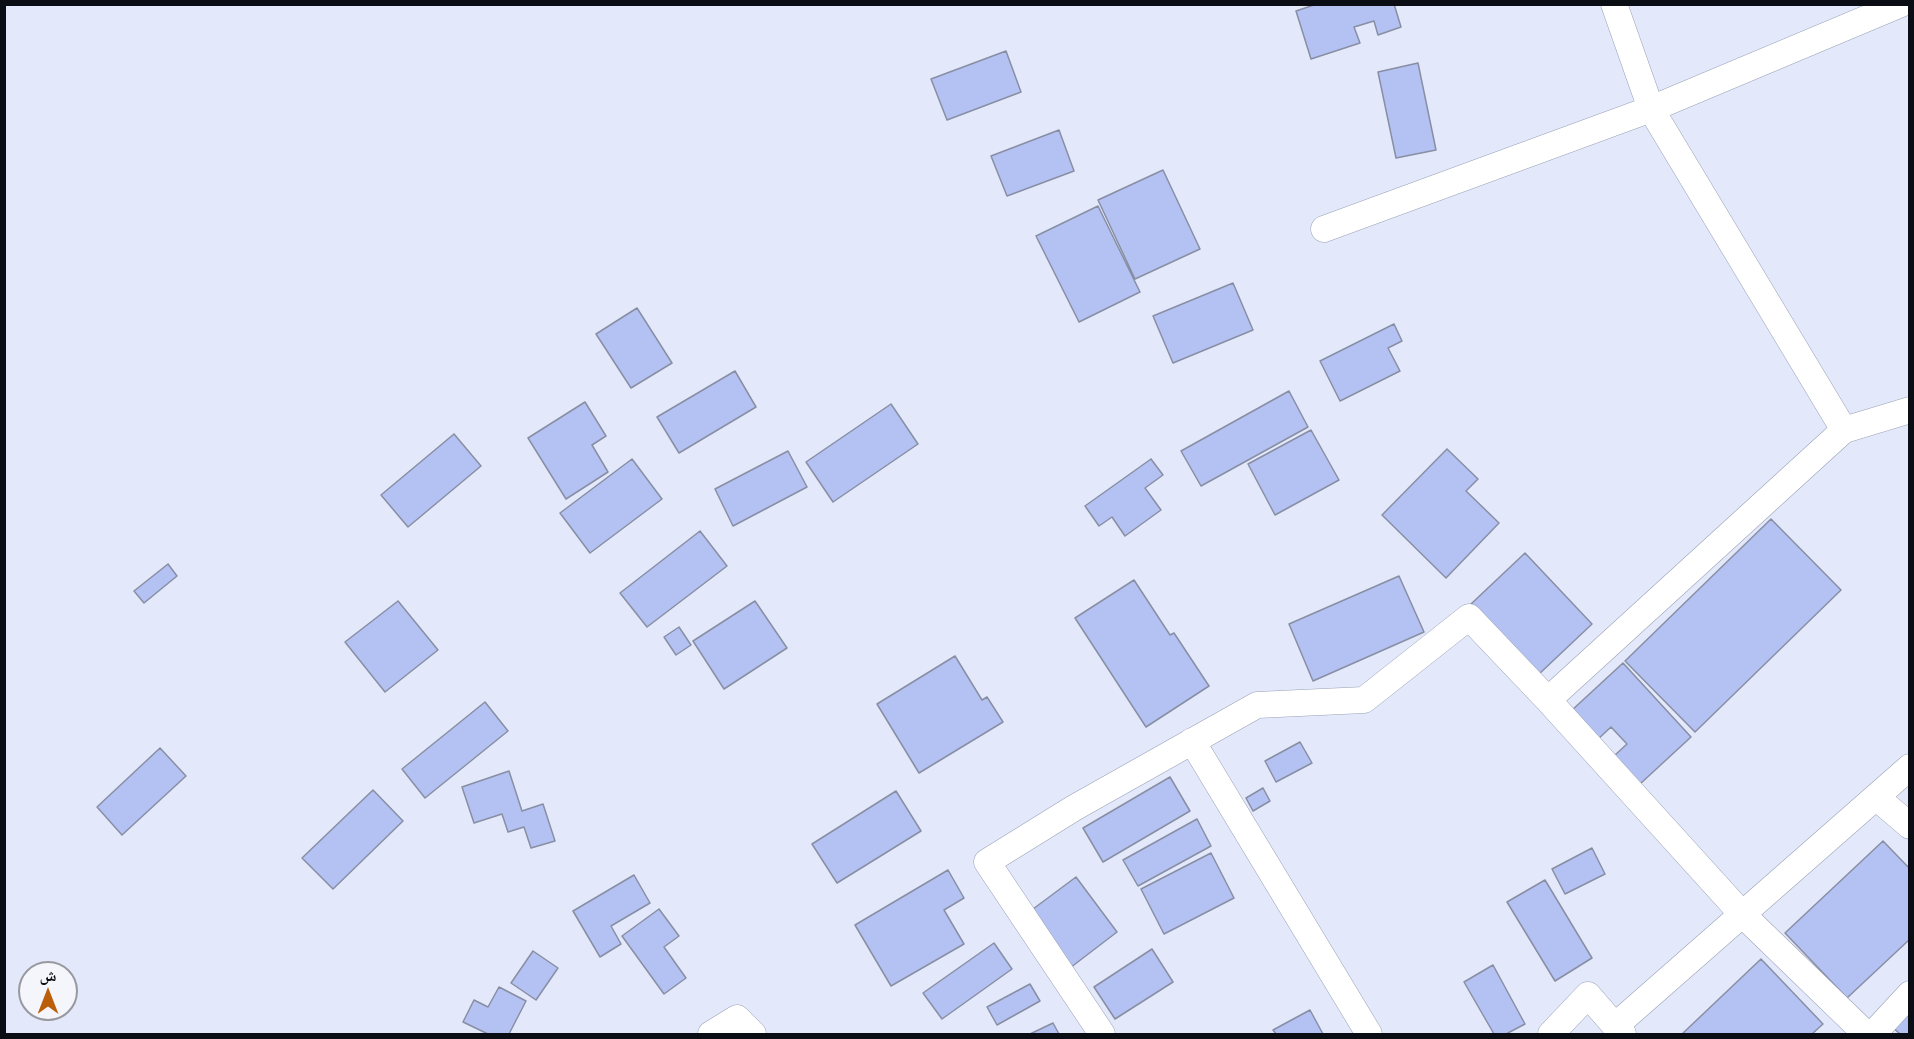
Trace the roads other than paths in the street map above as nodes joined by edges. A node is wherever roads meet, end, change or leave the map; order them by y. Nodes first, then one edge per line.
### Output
1 (1614, 4) edge
2 (1901, 4) edge
3 (1651, 109) junction
4 (1324, 229) dead end
5 (1910, 410) edge
6 (1844, 430) junction
7 (1548, 700) junction
8 (1192, 741) junction
9 (1910, 767) edge
10 (1876, 797) junction
11 (1910, 826) edge
12 (1742, 914) junction
13 (1910, 994) edge
14 (1619, 1030) edge
15 (711, 1035) edge
16 (753, 1035) edge
17 (1102, 1035) edge
18 (1369, 1035) edge
19 (1551, 1035) edge
20 (1866, 1035) edge
21 (1874, 1035) edge

1 - 3 street
2 - 3 street
3 - 4 street
3 - 6 street
5 - 6 street
6 - 7 street
7 - 8 street
7 - 12 street
8 - 17 street
8 - 18 street
9 - 10 street
10 - 11 street
10 - 12 street
12 - 14 street
12 - 20 street
13 - 21 street
14 - 19 street
15 - 16 street

